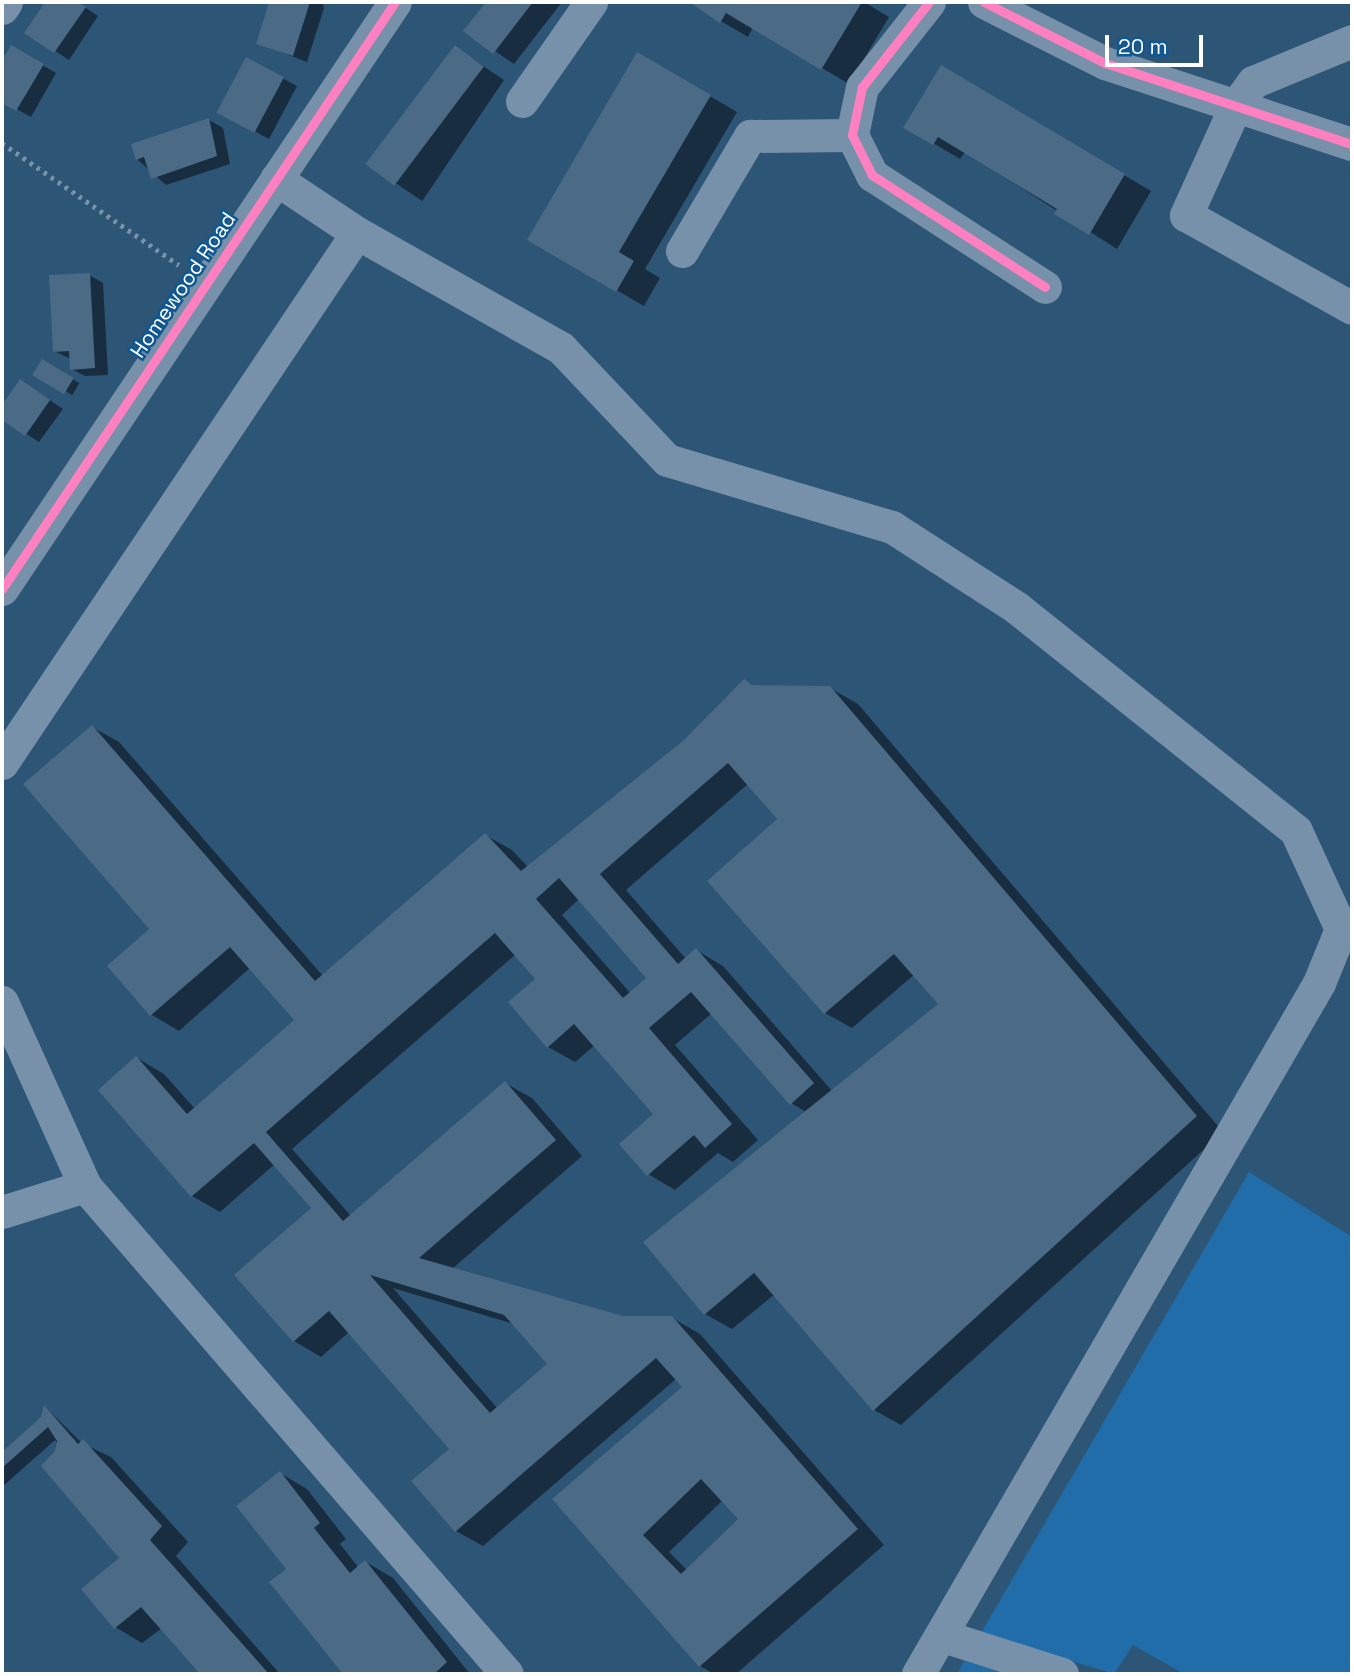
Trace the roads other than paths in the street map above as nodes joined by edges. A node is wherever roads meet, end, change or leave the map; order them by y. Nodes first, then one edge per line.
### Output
1 (6, 2) edge
2 (395, 2) edge
3 (591, 2) edge
4 (929, 2) edge
5 (984, 2) edge
6 (2, 8) edge
7 (1352, 41) edge
8 (522, 101) dead end
9 (1235, 107) junction
10 (852, 135) junction
11 (1352, 144) edge
12 (276, 179) junction
13 (357, 233) junction
14 (682, 251) dead end
15 (1045, 287) dead end
16 (1352, 308) edge
17 (2, 589) edge
18 (2, 763) edge
19 (2, 1002) edge
20 (85, 1186) junction
21 (2, 1212) edge
22 (943, 1636) junction
23 (507, 1674) edge
24 (918, 1674) edge
25 (1062, 1674) edge

1 - 6 street
2 - 12 street, Homewood Road
3 - 8 street
4 - 10 street
5 - 9 street
7 - 9 street
9 - 11 street
9 - 16 street
10 - 14 street
10 - 15 street
12 - 13 street
12 - 17 street, Homewood Road
13 - 18 street
13 - 22 street
19 - 20 street
20 - 21 street
20 - 23 street
22 - 24 street
22 - 25 street

